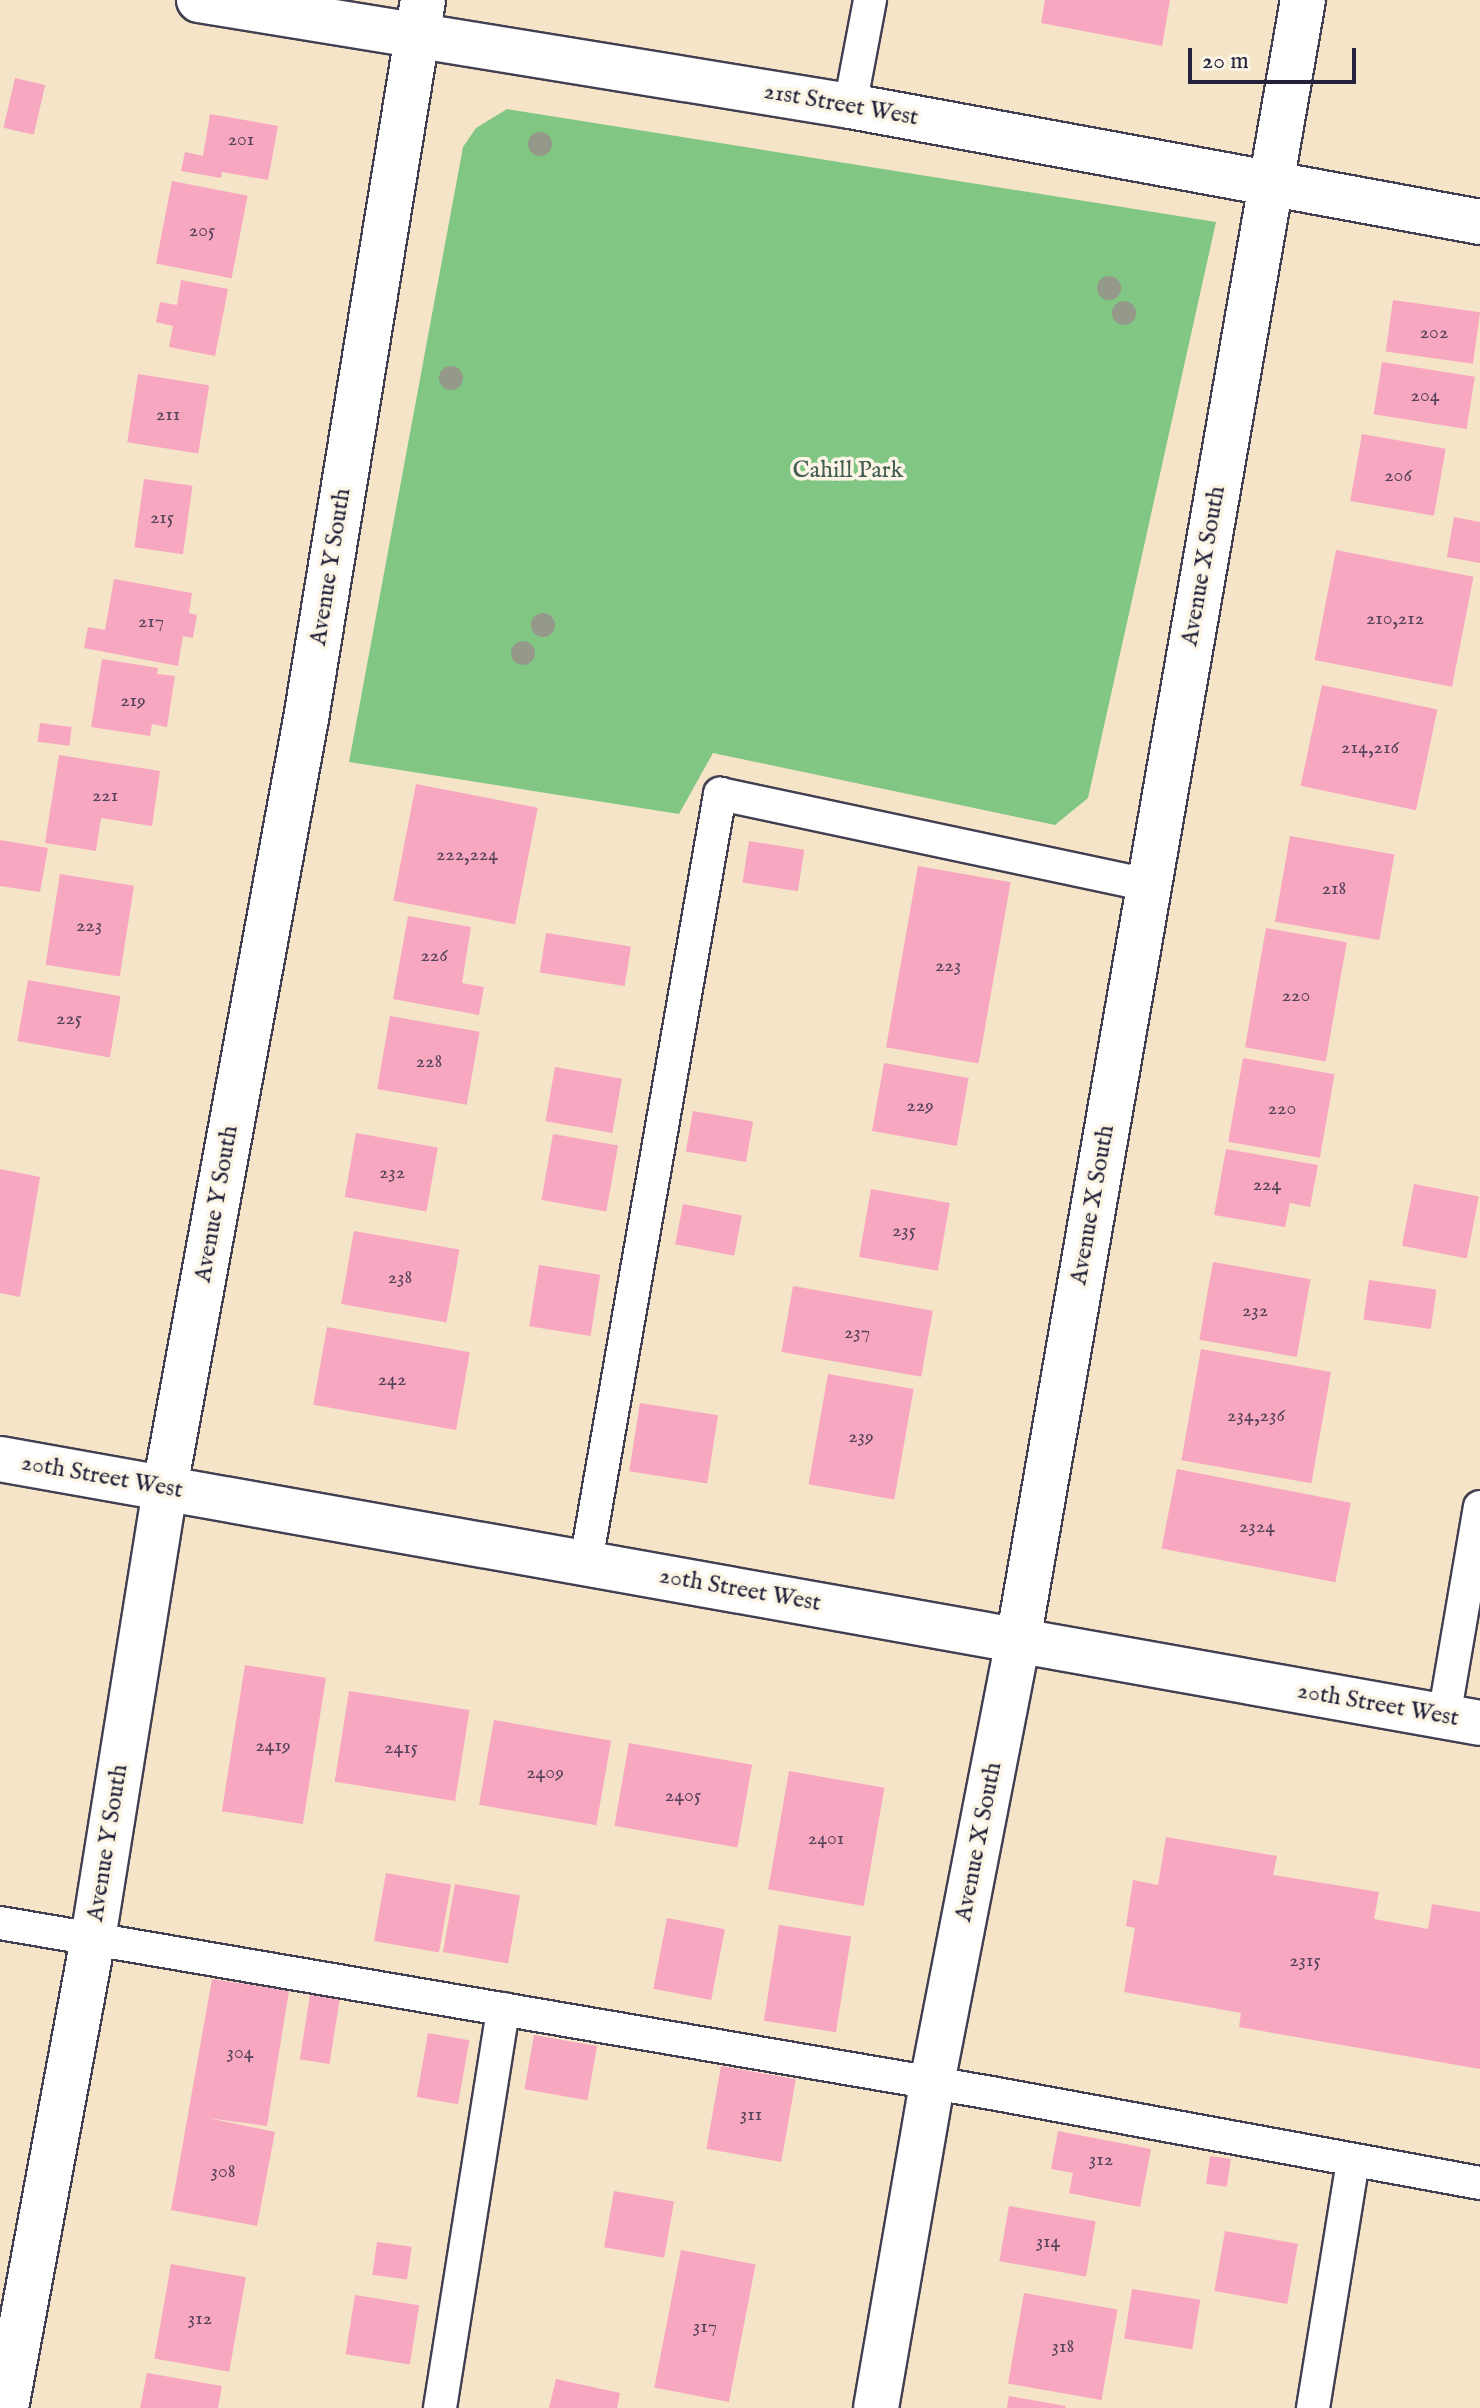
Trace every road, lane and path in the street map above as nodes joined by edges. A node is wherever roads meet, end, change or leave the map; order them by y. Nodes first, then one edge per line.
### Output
1 (199, 0) edge
2 (870, 0) edge
3 (1303, 0) edge
4 (420, 16) edge
5 (850, 106) junction
6 (1271, 186) junction
7 (1480, 222) edge
8 (1148, 885) junction
9 (0, 1459) edge
10 (165, 1487) junction
11 (1480, 1507) edge
12 (586, 1562) junction
13 (1018, 1641) junction
14 (1462, 1720) edge
15 (0, 1923) edge
16 (93, 1939) junction
17 (503, 2009) junction
18 (932, 2083) junction
19 (1353, 2160) junction
20 (1480, 2183) edge
21 (6, 2408) edge
22 (440, 2408) edge
23 (876, 2408) edge
24 (1313, 2408) edge

1 - 4 street, 21st Street West
2 - 5 lane
3 - 6 street, Avenue X South
4 - 5 street, 21st Street West
4 - 10 street, Avenue Y South
5 - 6 street, 21st Street West
6 - 7 street, 21st Street West
6 - 8 street, Avenue X South
8 - 12 lane
8 - 13 street, Avenue X South
9 - 10 street, 20th Street West
10 - 12 street, 20th Street West
10 - 16 street, Avenue Y South
11 - 14 lane
12 - 13 street, 20th Street West
13 - 14 street, 20th Street West
13 - 18 street, Avenue X South
15 - 16 lane
16 - 17 lane
16 - 21 street, Avenue Y South
17 - 18 lane
17 - 22 lane
18 - 19 lane
18 - 23 street, Avenue X South
19 - 20 lane
19 - 24 lane

